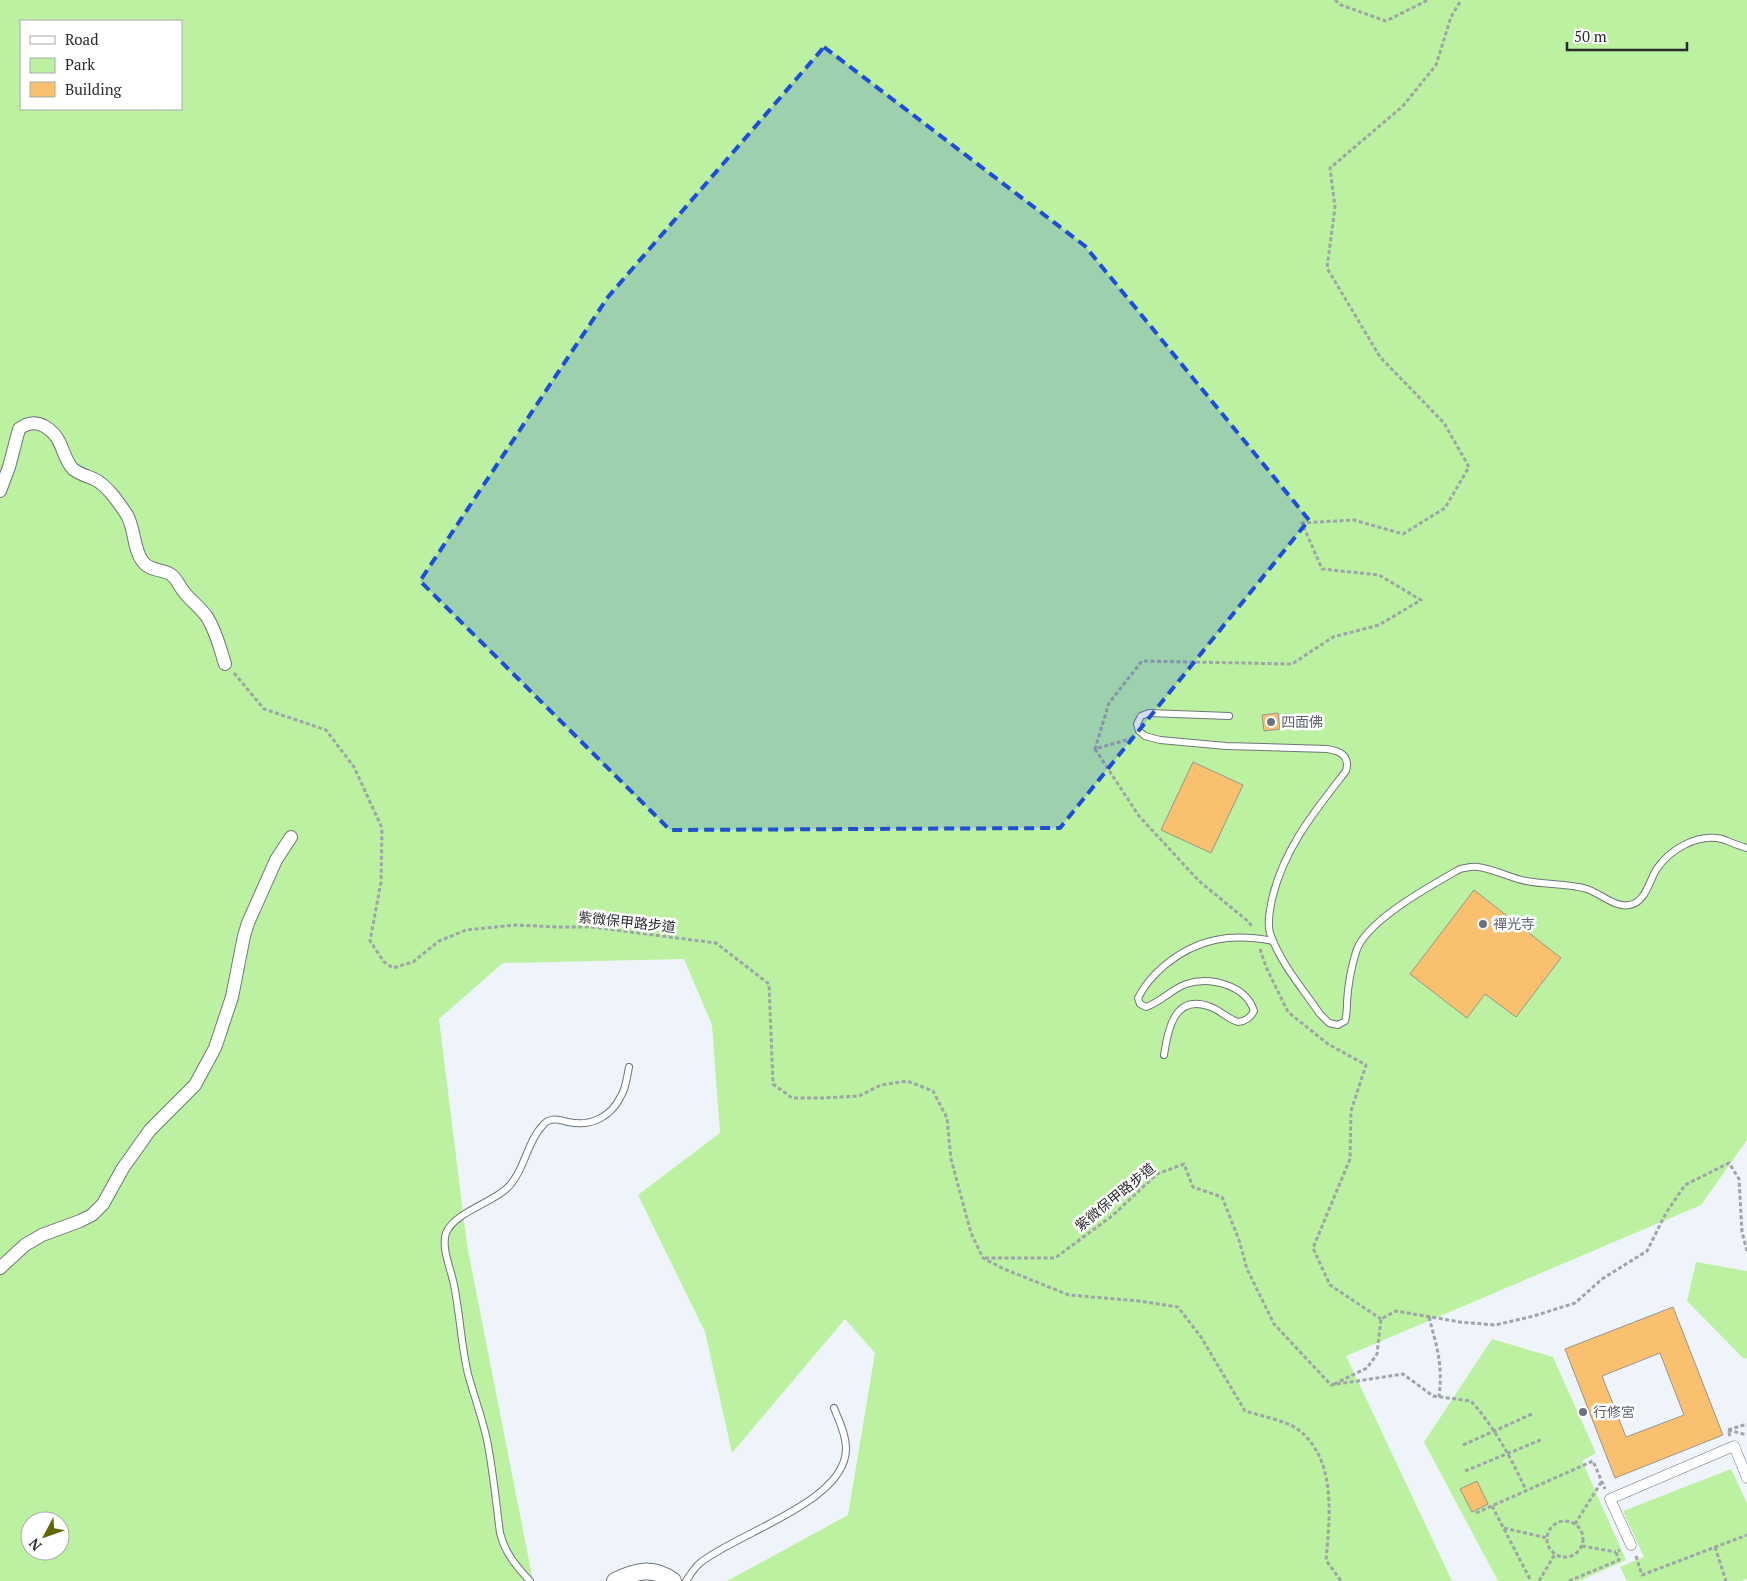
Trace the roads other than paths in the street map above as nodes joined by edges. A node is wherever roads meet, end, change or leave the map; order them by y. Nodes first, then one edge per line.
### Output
1 (0, 491) edge
2 (225, 664) road end
3 (1229, 716) dead end
4 (291, 837) dead end
5 (1747, 848) edge
6 (1274, 941) junction
7 (1164, 1055) dead end
8 (629, 1067) dead end
9 (0, 1268) edge
10 (834, 1408) dead end
11 (1747, 1478) edge
12 (1631, 1546) road end
13 (530, 1581) edge
14 (615, 1581) edge
15 (672, 1581) edge
16 (686, 1581) edge

1 - 2 street
3 - 6 lane
4 - 9 street
5 - 6 lane
6 - 7 lane
8 - 13 lane
10 - 16 lane
11 - 12 street
14 - 15 street

